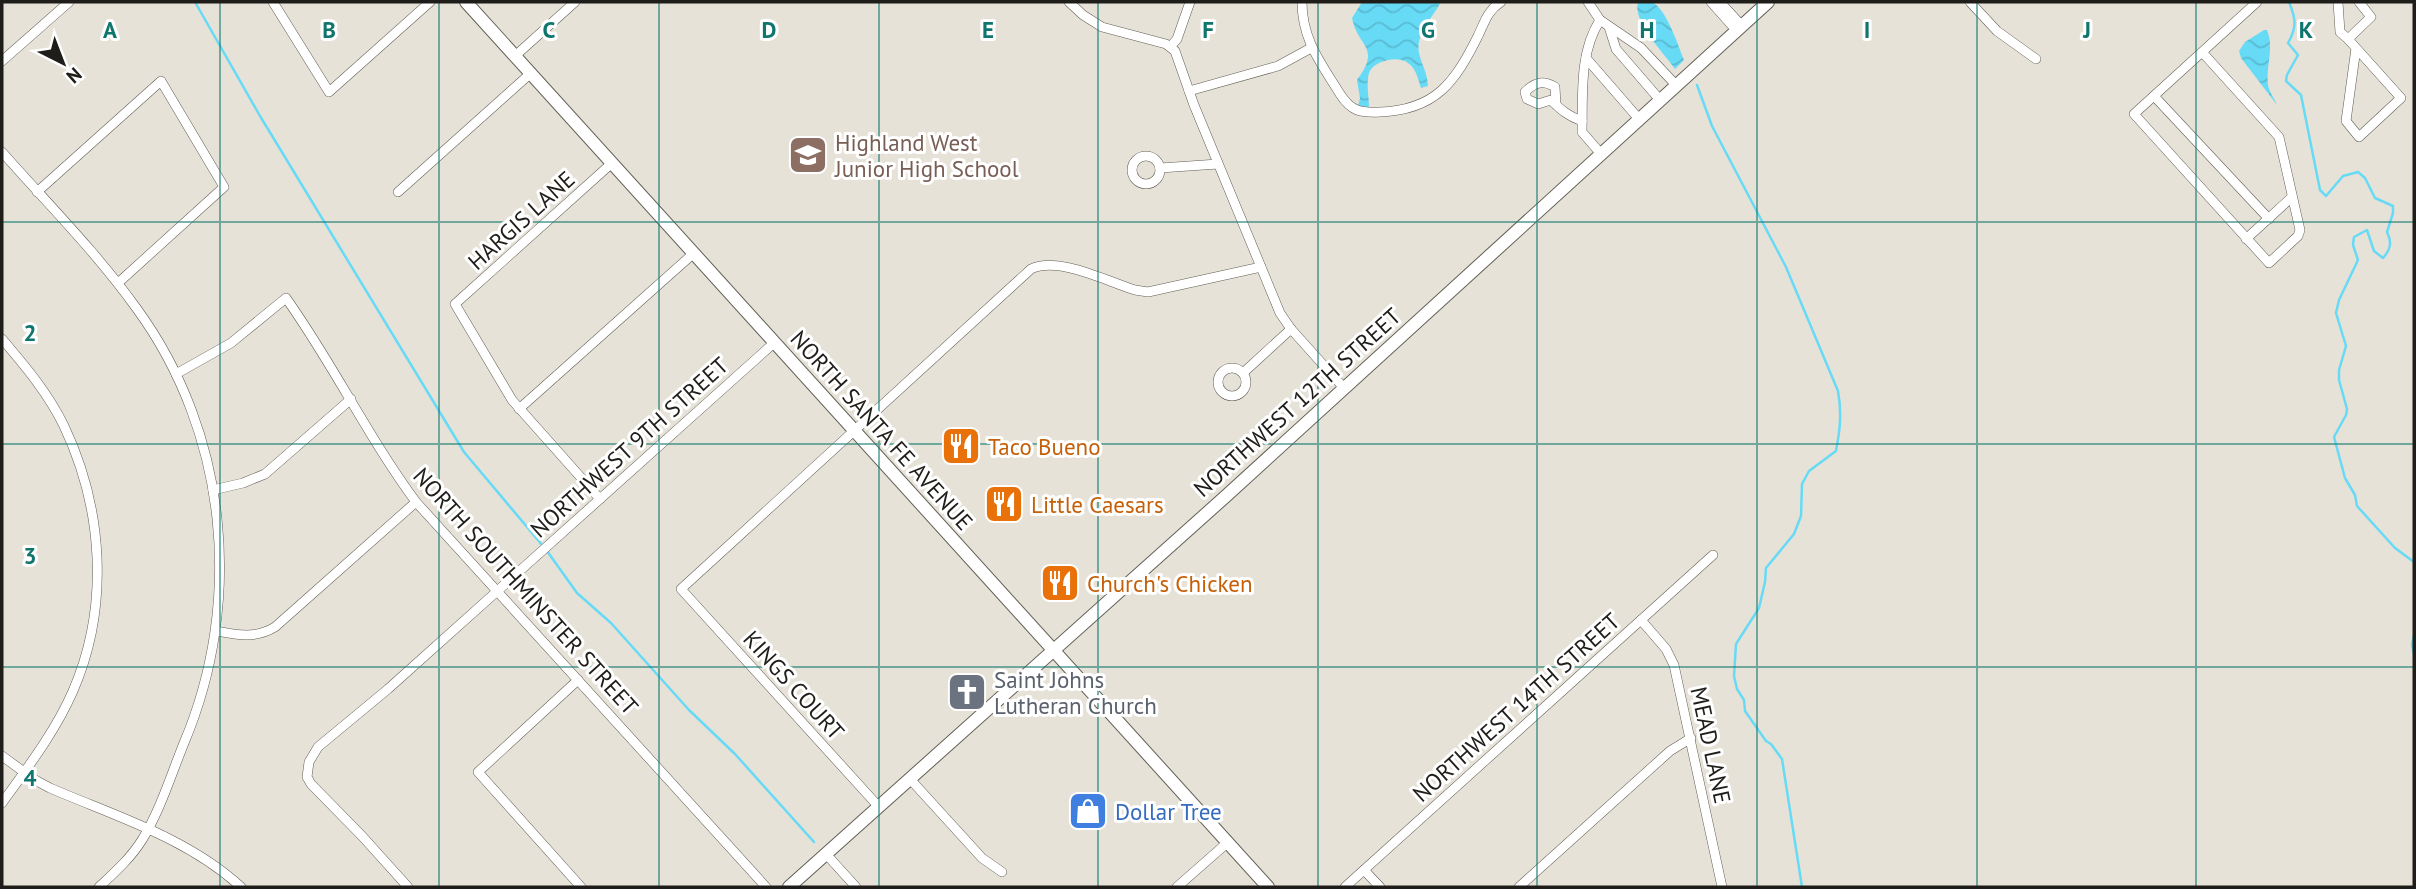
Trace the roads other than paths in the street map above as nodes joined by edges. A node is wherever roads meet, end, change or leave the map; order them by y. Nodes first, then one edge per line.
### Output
1 (69, 2) edge
2 (273, 2) edge
3 (430, 2) edge
4 (466, 2) edge
5 (575, 2) edge
6 (1069, 2) edge
7 (1190, 2) edge
8 (1302, 2) edge
9 (1501, 2) edge
10 (1588, 2) edge
11 (1768, 2) edge
12 (1970, 2) edge
13 (2257, 2) edge
14 (2338, 2) edge
15 (2359, 2) edge
16 (1717, 4) edge
17 (1600, 20) junction
18 (1609, 27) junction
19 (1739, 28) junction
20 (2348, 39) junction
21 (1171, 46) junction
22 (1311, 48) junction
23 (2356, 48) junction
24 (2202, 52) junction
25 (515, 56) junction
26 (1586, 58) junction
27 (2035, 59) dead end
28 (2, 61) edge
29 (531, 73) junction
30 (1676, 85) junction
31 (1189, 90) junction
32 (2154, 96) junction
33 (1660, 100) junction
34 (1556, 105) dead end
35 (1639, 119) junction
36 (1582, 121) junction
37 (2, 152) edge
38 (1601, 154) junction
39 (612, 163) junction
40 (1218, 163) junction
41 (1160, 168) dead end
42 (37, 192) junction
43 (398, 192) dead end
44 (2292, 197) junction
45 (2269, 219) junction
46 (2246, 239) junction
47 (694, 253) junction
48 (1261, 267) junction
49 (118, 283) junction
50 (1291, 329) junction
51 (2, 339) edge
52 (775, 342) junction
53 (1243, 373) dead end
54 (176, 374) junction
55 (1344, 388) junction
56 (351, 399) junction
57 (519, 409) junction
58 (855, 430) junction
59 (214, 490) junction
60 (600, 499) junction
61 (416, 502) junction
62 (1713, 555) dead end
63 (498, 591) junction
64 (1641, 620) junction
65 (216, 631) junction
66 (1054, 651) junction
67 (578, 680) junction
68 (1690, 738) junction
69 (2, 756) edge
70 (24, 772) junction
71 (911, 779) junction
72 (2, 803) edge
73 (879, 807) junction
74 (147, 830) junction
75 (1227, 843) junction
76 (826, 854) junction
77 (1364, 870) junction
78 (1002, 872) dead end
79 (99, 887) edge
80 (241, 887) edge
81 (408, 887) edge
82 (581, 887) edge
83 (766, 887) edge
84 (789, 887) edge
85 (856, 887) edge
86 (1177, 887) edge
87 (1268, 887) edge
88 (1345, 887) edge
89 (1380, 887) edge
90 (1520, 887) edge
91 (1721, 887) edge

1 - 28 street
2 - 3 street
4 - 25 main road, NORTH SANTA FE AVENUE
5 - 25 street
6 - 21 street
7 - 21 street
8 - 22 street
9 - 22 street
10 - 17 street
11 - 19 main road, NORTHWEST 12TH STREET
12 - 27 street
13 - 24 street
14 - 20 street
15 - 20 street
16 - 19 street
17 - 18 street
17 - 26 street
18 - 30 street
18 - 33 street
19 - 30 main road, NORTHWEST 12TH STREET
20 - 23 street
21 - 31 street
22 - 31 street
23 - 23 street
24 - 32 street
24 - 44 street
25 - 29 main road, NORTH SANTA FE AVENUE
26 - 35 street
26 - 36 street
29 - 39 main road, NORTH SANTA FE AVENUE
29 - 43 street
30 - 33 main road, NORTHWEST 12TH STREET
31 - 40 street
32 - 45 street
32 - 46 street
33 - 35 main road, NORTHWEST 12TH STREET
34 - 36 street
35 - 38 main road, NORTHWEST 12TH STREET
36 - 38 street
37 - 42 street
38 - 55 main road, NORTHWEST 12TH STREET
39 - 47 main road, NORTH SANTA FE AVENUE
39 - 57 street, HARGIS LANE
40 - 41 street
40 - 48 street
42 - 49 street
42 - 49 street
44 - 45 street
44 - 46 street
45 - 46 street
47 - 52 main road, NORTH SANTA FE AVENUE
47 - 57 street
48 - 50 street
48 - 58 street
49 - 54 street
50 - 53 street
50 - 55 street
51 - 70 street
52 - 58 main road, NORTH SANTA FE AVENUE
52 - 60 street, NORTHWEST 9TH STREET
54 - 56 street, NORTH SOUTHMINSTER STREET
54 - 59 street
55 - 66 main road, NORTHWEST 12TH STREET
56 - 59 street
56 - 61 street, NORTH SOUTHMINSTER STREET
57 - 60 street
58 - 66 main road, NORTH SANTA FE AVENUE
58 - 73 street, KINGS COURT
59 - 65 street
60 - 63 street, NORTHWEST 9TH STREET
61 - 63 street, NORTH SOUTHMINSTER STREET
61 - 65 street
62 - 64 street, NORTHWEST 14TH STREET
63 - 67 street, NORTH SOUTHMINSTER STREET
63 - 81 street, NORTHWEST 9TH STREET
64 - 68 street, MEAD LANE
64 - 77 street, NORTHWEST 14TH STREET
65 - 74 street
66 - 71 main road, NORTHWEST 12TH STREET
66 - 75 main road, NORTH SANTA FE AVENUE
67 - 82 street
67 - 83 street, NORTH SOUTHMINSTER STREET
68 - 90 street
68 - 91 street, MEAD LANE
69 - 70 street
70 - 72 street
70 - 74 street
71 - 73 main road, NORTHWEST 12TH STREET
71 - 78 street
73 - 76 main road, NORTHWEST 12TH STREET
74 - 79 street
74 - 80 street
75 - 86 street
75 - 87 main road, NORTH SANTA FE AVENUE
76 - 84 main road, NORTHWEST 12TH STREET
76 - 85 street
77 - 88 street, NORTHWEST 14TH STREET
77 - 89 street

